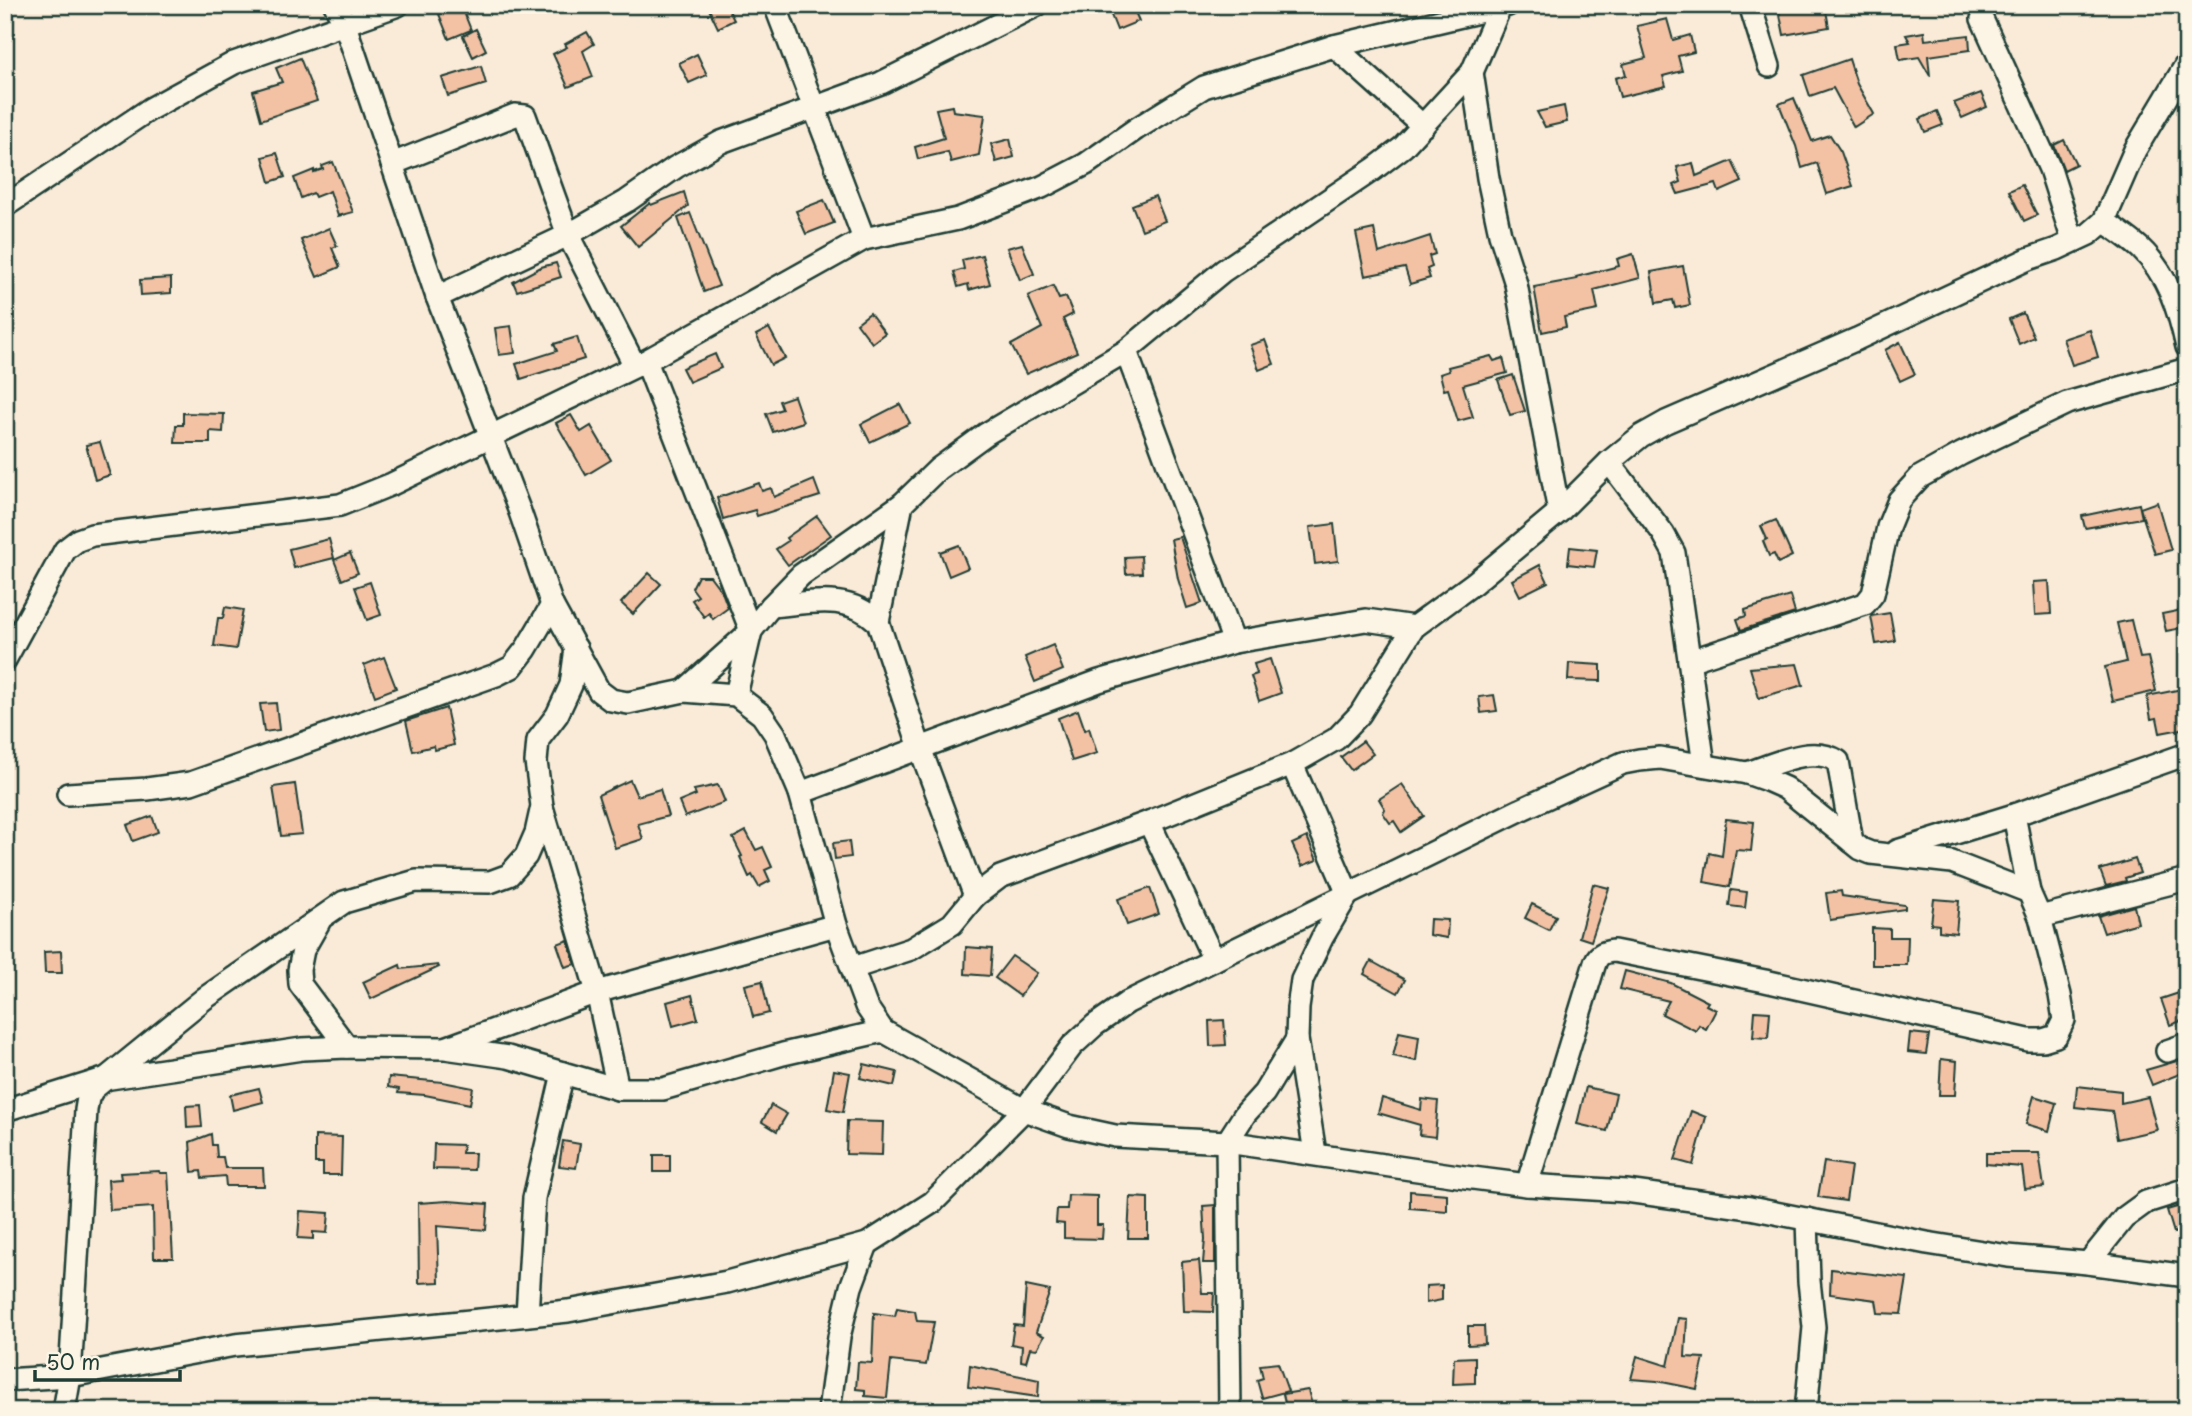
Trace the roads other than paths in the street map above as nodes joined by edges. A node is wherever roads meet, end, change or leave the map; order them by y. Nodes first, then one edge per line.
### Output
1 (398, 5) edge
2 (775, 5) edge
3 (1037, 5) edge
4 (1751, 5) edge
5 (1504, 6) edge
6 (340, 14) edge
7 (1982, 19) dead end
8 (1334, 46) junction
9 (2187, 62) edge
10 (1769, 66) dead end
11 (1472, 72) junction
12 (812, 107) junction
13 (1423, 126) junction
14 (392, 163) junction
15 (5, 206) edge
16 (2104, 221) junction
17 (568, 235) junction
18 (864, 239) junction
19 (2073, 241) junction
20 (436, 297) junction
21 (2187, 347) edge
22 (1126, 351) junction
23 (640, 364) junction
24 (2187, 369) edge
25 (490, 436) junction
26 (1609, 462) junction
27 (902, 504) junction
28 (1559, 512) junction
29 (552, 604) junction
30 (771, 606) junction
31 (878, 622) junction
32 (1414, 628) junction
33 (751, 631) junction
34 (1234, 642) junction
35 (576, 648) junction
36 (5, 660) edge
37 (1689, 661) junction
38 (684, 691) junction
39 (736, 695) junction
40 (920, 748) junction
41 (2187, 754) edge
42 (1292, 764) junction
43 (1704, 765) junction
44 (1747, 772) junction
45 (800, 793) junction
46 (68, 794) dead end
47 (542, 806) junction
48 (2014, 815) junction
49 (1149, 822) junction
50 (1852, 842) junction
51 (1889, 853) junction
52 (2187, 879) edge
53 (2029, 892) junction
54 (1348, 894) junction
55 (975, 896) junction
56 (2040, 917) junction
57 (321, 918) junction
58 (836, 925) junction
59 (1213, 960) junction
60 (853, 968) junction
61 (597, 992) junction
62 (883, 1031) junction
63 (1297, 1040) junction
64 (347, 1047) junction
65 (445, 1048) junction
66 (563, 1073) junction
67 (104, 1079) junction
68 (618, 1089) junction
69 (5, 1110) edge
70 (1024, 1110) junction
71 (1227, 1142) junction
72 (1315, 1153) junction
73 (1527, 1185) junction
74 (2187, 1189) edge
75 (1807, 1219) junction
76 (867, 1244) junction
77 (2088, 1263) junction
78 (2187, 1276) edge
79 (527, 1315) junction
80 (70, 1376) junction
81 (5, 1380) edge
82 (64, 1411) edge
83 (829, 1411) edge
84 (1230, 1411) edge
85 (1806, 1411) edge

1 - 6 street
2 - 12 street
3 - 12 street
4 - 10 street
5 - 8 street
5 - 11 street
6 - 14 street
6 - 15 street
7 - 19 street
8 - 13 street
8 - 18 street
9 - 16 street
11 - 13 street
11 - 28 street
12 - 17 street
12 - 18 street
13 - 22 street
14 - 17 street
14 - 20 street
16 - 19 street
16 - 21 street
17 - 20 street
17 - 23 street
18 - 23 street
19 - 26 street
20 - 25 street
22 - 27 street
22 - 34 street
23 - 25 street
23 - 33 street
24 - 37 street
25 - 29 street
25 - 36 street
26 - 28 street
26 - 37 street
27 - 30 street
27 - 31 street
28 - 32 street
29 - 35 street
29 - 46 street
30 - 31 street
30 - 33 street
31 - 40 street
32 - 34 street
32 - 42 street
33 - 38 street
33 - 39 street
34 - 40 street
35 - 38 street
35 - 47 street
37 - 43 street
38 - 39 street
39 - 45 street
40 - 45 street
40 - 55 street
41 - 48 street
42 - 49 street
42 - 54 street
43 - 44 street
43 - 54 street
44 - 50 street
44 - 50 street
45 - 58 street
47 - 57 street
47 - 61 street
48 - 51 street
48 - 53 street
49 - 55 street
49 - 59 street
50 - 51 street
51 - 53 street
52 - 56 street
53 - 56 street
54 - 59 street
54 - 63 street
55 - 60 street
56 - 73 street
57 - 64 street
57 - 67 street
58 - 60 street
58 - 61 street
59 - 70 street
60 - 62 street
61 - 65 street
61 - 68 street
62 - 68 street
62 - 70 street
63 - 71 street
63 - 72 street
64 - 65 street
64 - 67 street
65 - 66 street
66 - 68 street
66 - 79 street
67 - 69 street
67 - 80 street
70 - 71 street
70 - 76 street
71 - 72 street
71 - 84 street
72 - 73 street
73 - 75 street
74 - 77 street
75 - 77 street
75 - 85 street
76 - 79 street
76 - 83 street
77 - 78 street
79 - 80 street
80 - 81 street
80 - 82 street

